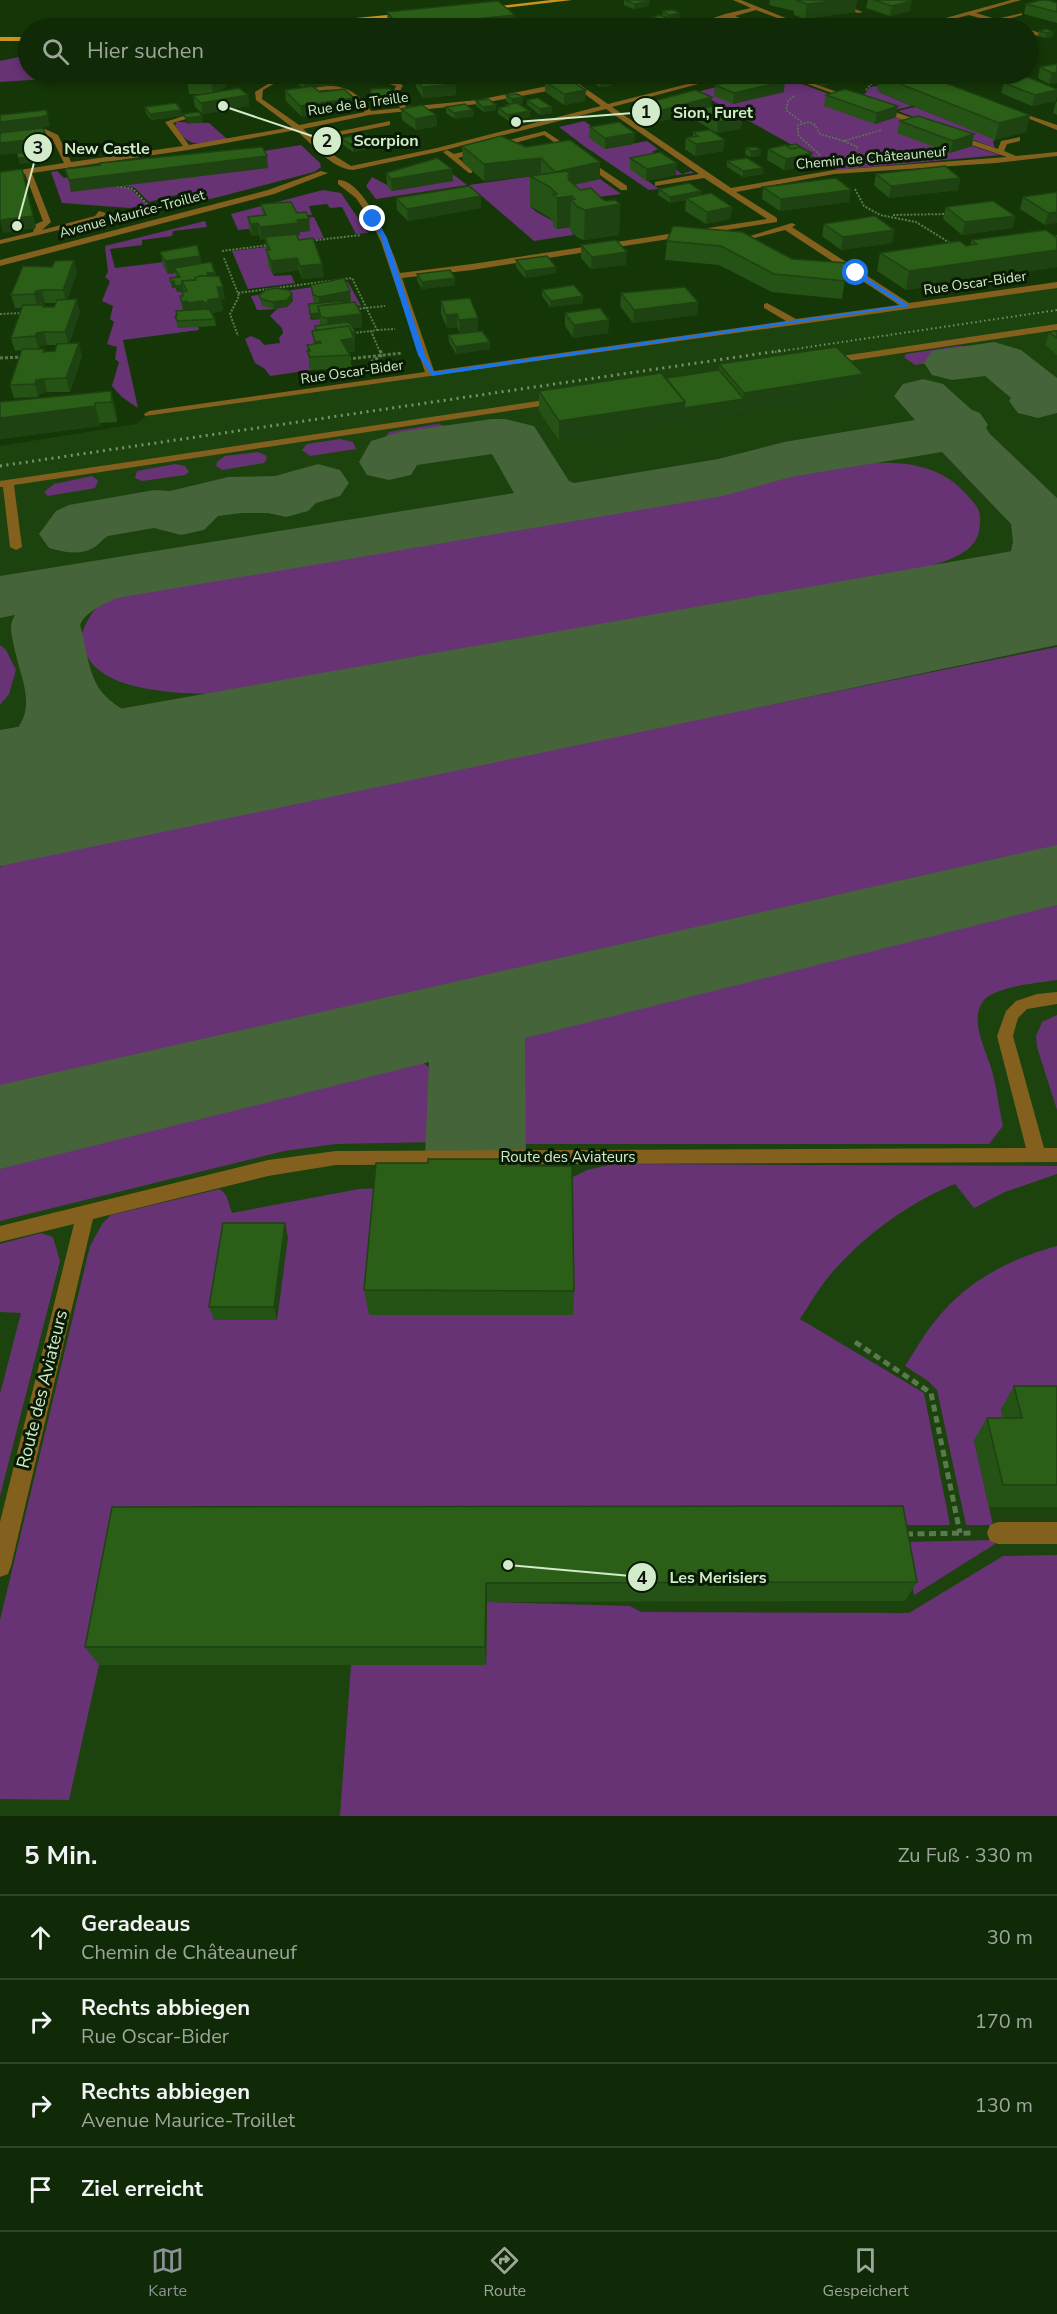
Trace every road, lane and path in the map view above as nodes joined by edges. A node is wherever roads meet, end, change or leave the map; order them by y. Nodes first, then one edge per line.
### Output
1 (569, 0) edge
2 (736, 0) edge
3 (764, 0) edge
4 (823, 0) edge
5 (1018, 0) edge
6 (746, 6) junction
7 (753, 9) junction
8 (479, 10) edge
9 (860, 12) dead end
10 (969, 13) junction
11 (1020, 14) dead end
12 (727, 15) junction
13 (397, 16) joint
14 (418, 17) edge
15 (380, 18) edge
16 (717, 18) edge
17 (735, 18) edge
18 (776, 18) edge
19 (950, 18) edge
20 (985, 18) edge
21 (1006, 18) edge
22 (0, 39) edge
23 (18, 39) edge
24 (270, 84) edge
25 (396, 84) edge
26 (575, 84) joint
27 (694, 84) edge
28 (805, 84) edge
29 (811, 84) edge
30 (292, 94) edge
31 (358, 96) junction
32 (346, 97) edge
33 (858, 100) edge
34 (869, 104) edge
35 (607, 106) junction
36 (1004, 107) edge
37 (404, 110) junction
38 (369, 113) junction
39 (187, 117) edge
40 (913, 121) junction
41 (387, 123) dead end
42 (803, 123) junction
43 (297, 127) junction
44 (1057, 128) edge
45 (937, 130) edge
46 (948, 134) edge
47 (0, 136) edge
48 (310, 139) junction
49 (1017, 139) edge
50 (844, 141) junction
51 (188, 148) junction
52 (440, 149) junction
53 (1000, 152) junction
54 (855, 153) dead end
55 (1057, 154) edge
56 (452, 157) junction
57 (332, 158) junction
58 (824, 158) dead end
59 (1016, 159) junction
60 (69, 166) junction
61 (351, 168) junction
62 (469, 171) edge
63 (28, 172) junction
64 (0, 175) edge
65 (705, 175) junction
66 (330, 179) junction
67 (358, 180) junction
68 (658, 183) edge
69 (850, 185) dead end
70 (117, 186) edge
71 (624, 188) dead end
72 (729, 191) junction
73 (151, 208) dead end
74 (875, 212) junction
75 (102, 213) dead end
76 (949, 213) edge
77 (880, 214) junction
78 (870, 216) edge
79 (799, 224) dead end
80 (786, 227) junction
81 (37, 234) junction
82 (363, 235) dead end
83 (754, 236) edge
84 (0, 242) edge
85 (300, 242) edge
86 (278, 244) edge
87 (950, 250) edge
88 (222, 251) dead end
89 (224, 258) dead end
90 (0, 263) edge
91 (396, 276) junction
92 (1057, 285) edge
93 (238, 293) junction
94 (388, 305) dead end
95 (767, 306) dead end
96 (907, 306) junction
97 (367, 308) junction
98 (356, 309) edge
99 (32, 313) edge
100 (0, 314) edge
101 (794, 322) junction
102 (1057, 327) edge
103 (396, 328) dead end
104 (377, 330) junction
105 (371, 331) junction
106 (353, 333) edge
107 (238, 336) dead end
108 (405, 352) dead end
109 (382, 355) junction
110 (33, 356) edge
111 (0, 358) edge
112 (348, 359) edge
113 (821, 362) edge
114 (368, 364) dead end
115 (432, 374) junction
116 (573, 399) edge
117 (149, 414) dead end
118 (4, 483) edge
119 (16, 547) dead end
120 (1057, 998) edge
121 (1037, 1155) junction
122 (1057, 1155) edge
123 (86, 1212) junction
124 (0, 1234) edge
125 (855, 1342) dead end
126 (960, 1533) junction
127 (998, 1533) joint
128 (1057, 1533) edge
129 (898, 1534) edge
130 (0, 1566) edge

1 - 8 main road
2 - 6 street
3 - 6 street
4 - 9 street
5 - 10 street
6 - 7 street
7 - 12 street
7 - 18 street
10 - 19 street
10 - 20 street
11 - 21 street
12 - 16 street
12 - 17 street
13 - 14 street
13 - 15 main road
22 - 23 main road
24 - 43 street
25 - 37 street
26 - 35 street
26 - 37 street, Rue de la Treille
27 - 35 street
28 - 42 path
29 - 33 street
30 - 31 street
31 - 32 street
31 - 38 street
34 - 40 street
35 - 52 street
35 - 65 street
36 - 44 street
37 - 38 street, Rue de la Treille
38 - 43 street, Rue de la Treille
39 - 51 street
40 - 45 street
40 - 50 path
41 - 48 street
42 - 50 path
42 - 58 path
43 - 48 street
43 - 51 street, Rue de la Treille
46 - 53 street
47 - 60 street
48 - 57 street
49 - 53 street
50 - 54 path
51 - 60 street, Rue de la Treille
52 - 56 street
52 - 61 street
52 - 67 street
53 - 59 street
55 - 59 street, Chemin de Châteauneuf
56 - 62 street
56 - 71 street
57 - 61 street
57 - 66 street
59 - 72 street, Chemin de Châteauneuf
60 - 63 street, Rue de la Treille
61 - 66 street, Avenue Maurice-Troillet
61 - 67 street
63 - 64 street, Rue de la Treille
63 - 81 street
65 - 68 street
65 - 72 street
66 - 67 street
66 - 90 street, Avenue Maurice-Troillet
67 - 91 street
69 - 74 path
70 - 73 path
72 - 91 street
74 - 77 path
74 - 78 path
75 - 81 street
76 - 77 path
77 - 87 path
79 - 80 street
80 - 83 street
80 - 96 street
81 - 84 street
82 - 85 path
86 - 88 path
89 - 93 path
91 - 115 street
92 - 96 street, Rue Oscar-Bider
93 - 97 path
93 - 107 path
94 - 97 path
95 - 101 street
96 - 101 street, Rue Oscar-Bider
97 - 98 path
97 - 104 path
99 - 100 path
101 - 115 street, Rue Oscar-Bider
102 - 113 street
103 - 104 path
104 - 105 path
105 - 106 path
105 - 109 path
108 - 109 path
109 - 112 path
109 - 114 path
110 - 111 path
115 - 117 street, Rue Oscar-Bider
116 - 118 street
118 - 119 street
120 - 121 street
121 - 122 street, Route des Aviateurs
121 - 123 street, Route des Aviateurs
123 - 124 street, Route des Aviateurs
123 - 130 street, Route des Aviateurs
125 - 126 path
126 - 127 path
126 - 129 path
127 - 128 street

